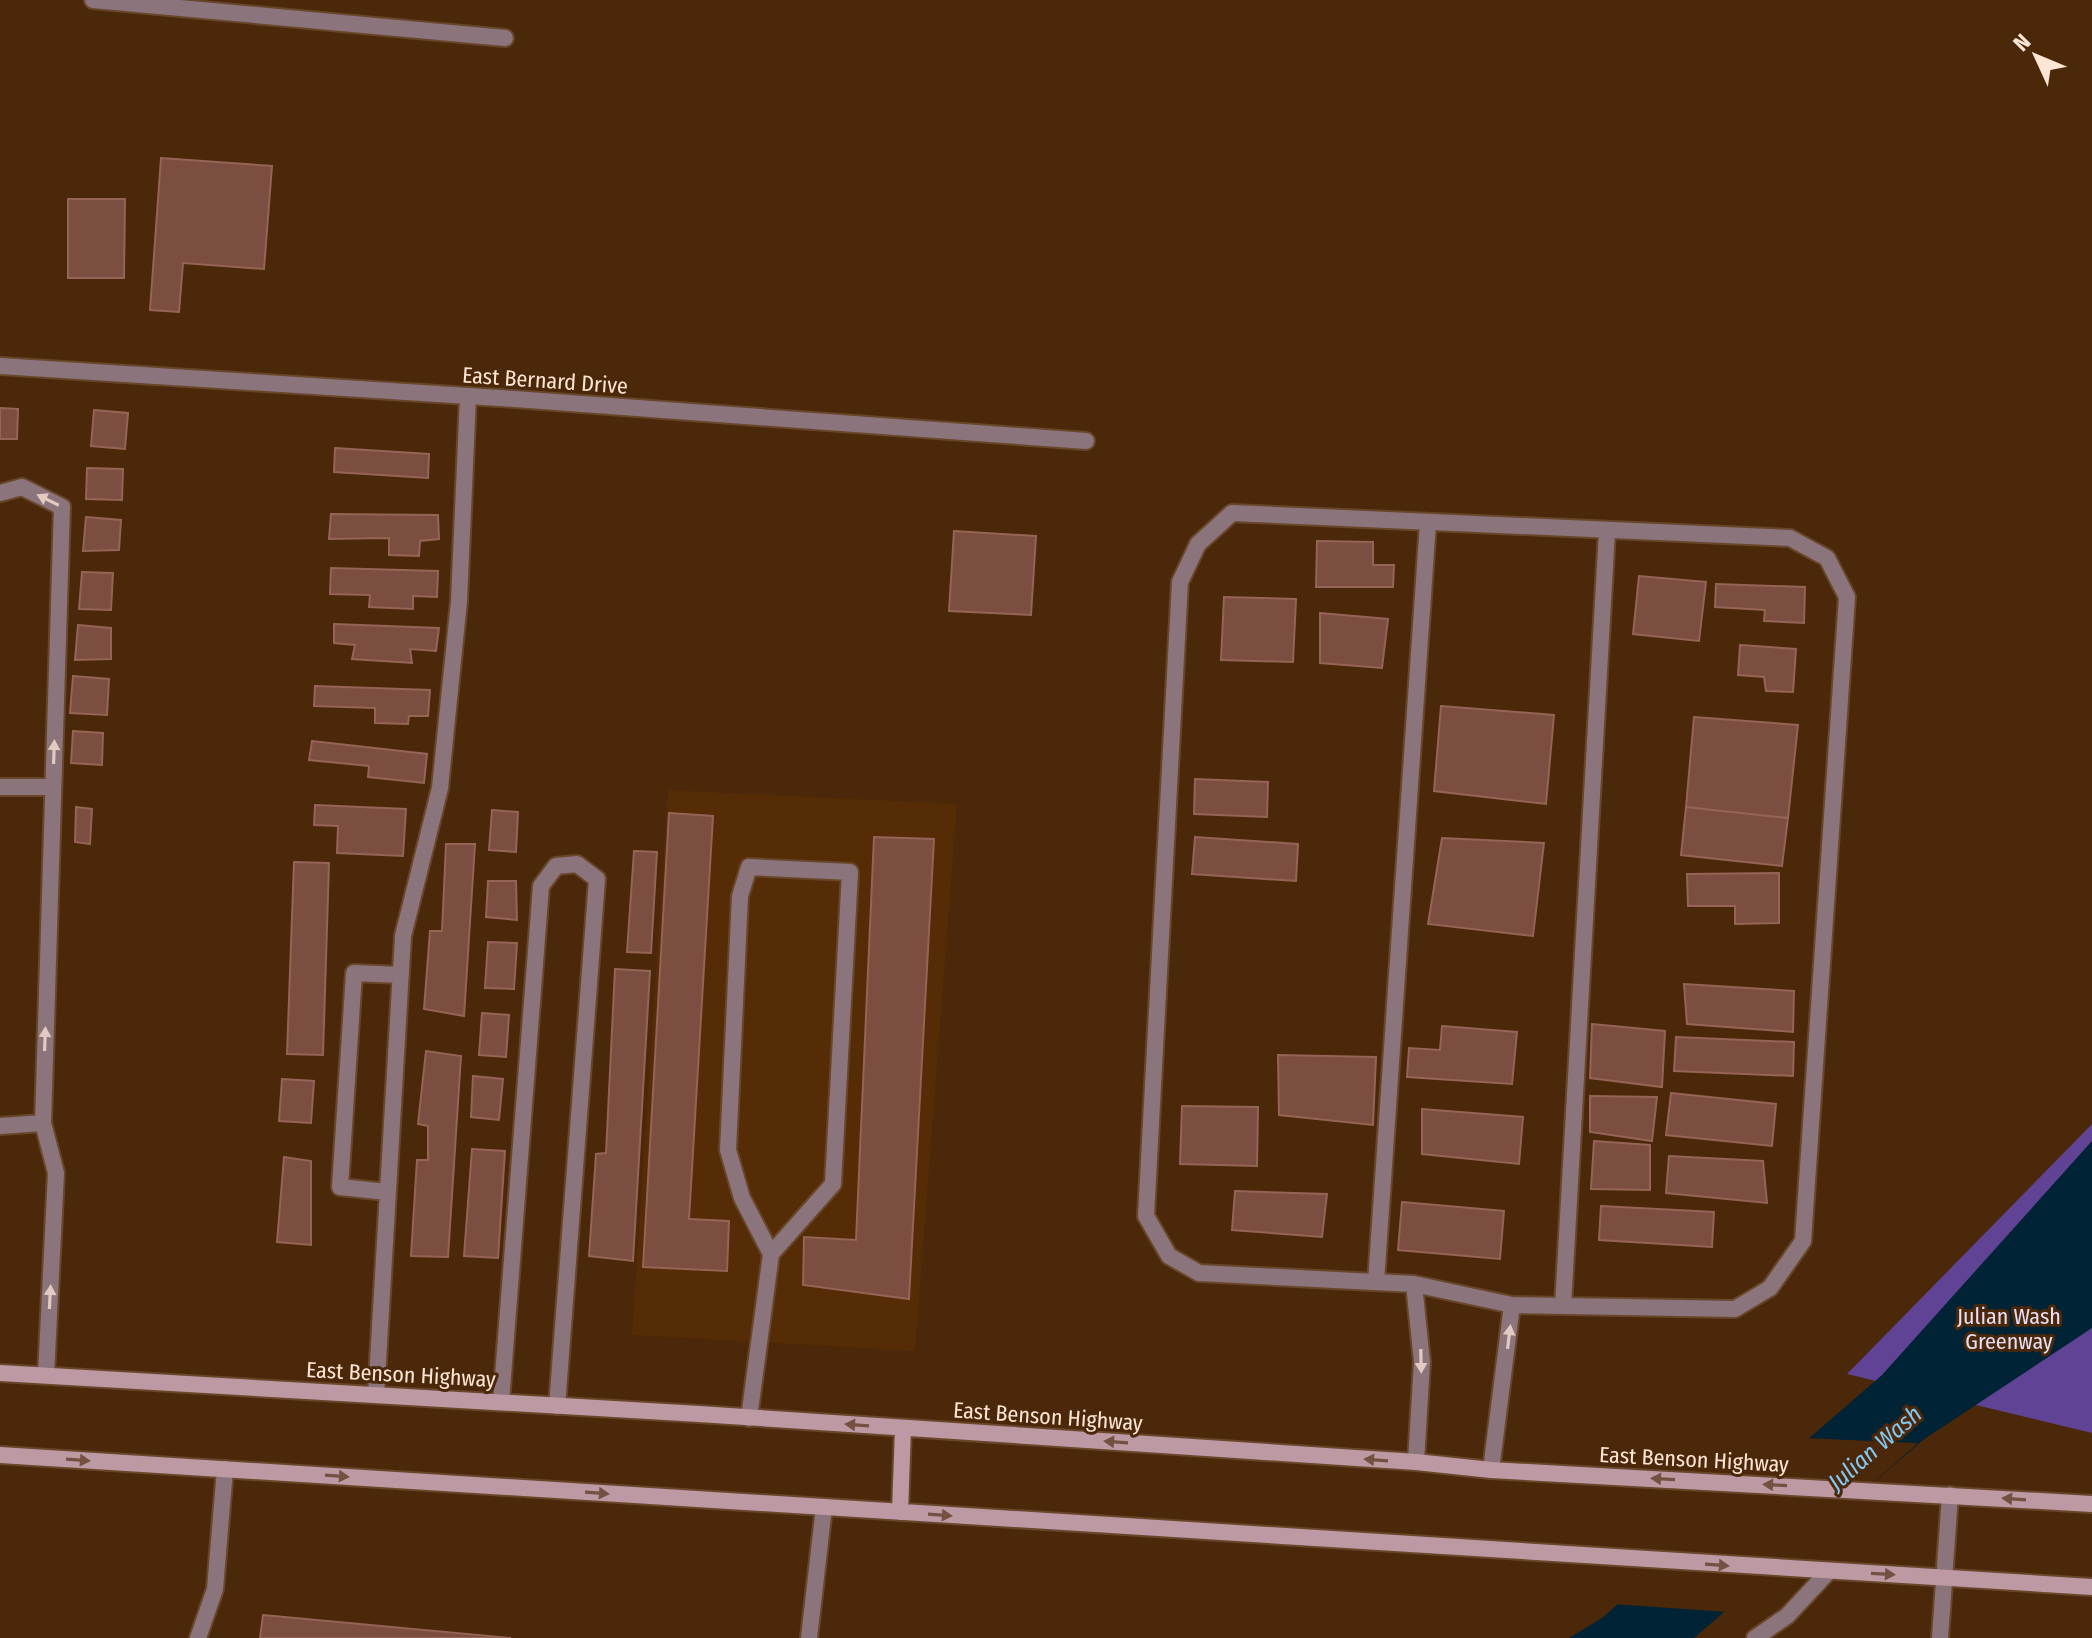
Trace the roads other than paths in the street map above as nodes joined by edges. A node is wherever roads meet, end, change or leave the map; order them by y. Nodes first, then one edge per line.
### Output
1 (93, 0) edge
2 (505, 38) dead end
3 (0, 366) edge
4 (468, 396) junction
5 (1086, 441) dead end
6 (0, 493) edge
7 (1428, 522) junction
8 (1607, 531) junction
9 (0, 787) edge
10 (53, 787) junction
11 (401, 975) junction
12 (43, 1123) junction
13 (0, 1126) edge
14 (387, 1192) junction
15 (771, 1254) junction
16 (1376, 1282) junction
17 (1414, 1284) junction
18 (1512, 1305) junction
19 (1563, 1306) junction
20 (0, 1373) edge
21 (46, 1375) junction
22 (376, 1395) junction
23 (501, 1402) junction
24 (557, 1406) junction
25 (749, 1418) junction
26 (903, 1428) junction
27 (0, 1455) edge
28 (1416, 1462) junction
29 (225, 1469) junction
30 (1491, 1470) junction
31 (1950, 1495) junction
32 (2092, 1504) edge
33 (824, 1507) junction
34 (900, 1512) junction
35 (1829, 1571) junction
36 (1944, 1578) junction
37 (2092, 1587) edge
38 (198, 1638) edge
39 (809, 1638) edge
40 (1755, 1638) edge
41 (1940, 1638) edge

1 - 2 street
3 - 4 street, East Bernard Drive
4 - 5 street, East Bernard Drive
4 - 11 street
10 -> 6 street
7 - 8 street
7 - 16 street
7 - 16 street
8 - 19 street
8 - 19 street
9 - 10 street
12 -> 10 street
11 - 14 street
11 - 14 street
12 - 13 street
21 -> 12 street
14 - 22 street
15 - 15 street
15 - 25 street
16 - 17 street
17 - 18 street
17 -> 28 street
18 - 19 street
30 -> 18 street
20 - 21 main road, East Benson Highway
21 - 22 main road, East Benson Highway
22 - 23 main road, East Benson Highway
23 - 24 main road, East Benson Highway
23 - 24 street
24 - 25 main road, East Benson Highway
26 -> 25 main road, East Benson Highway
28 -> 26 main road, East Benson Highway
26 - 34 main road
27 -> 29 main road
28 - 30 main road, East Benson Highway
29 -> 33 main road
29 - 38 street
31 -> 30 main road, East Benson Highway
32 -> 31 main road, East Benson Highway
31 - 36 street
33 - 34 main road
33 - 39 street
34 -> 35 main road
35 -> 36 main road
35 - 40 street
36 - 37 main road
36 - 41 street

